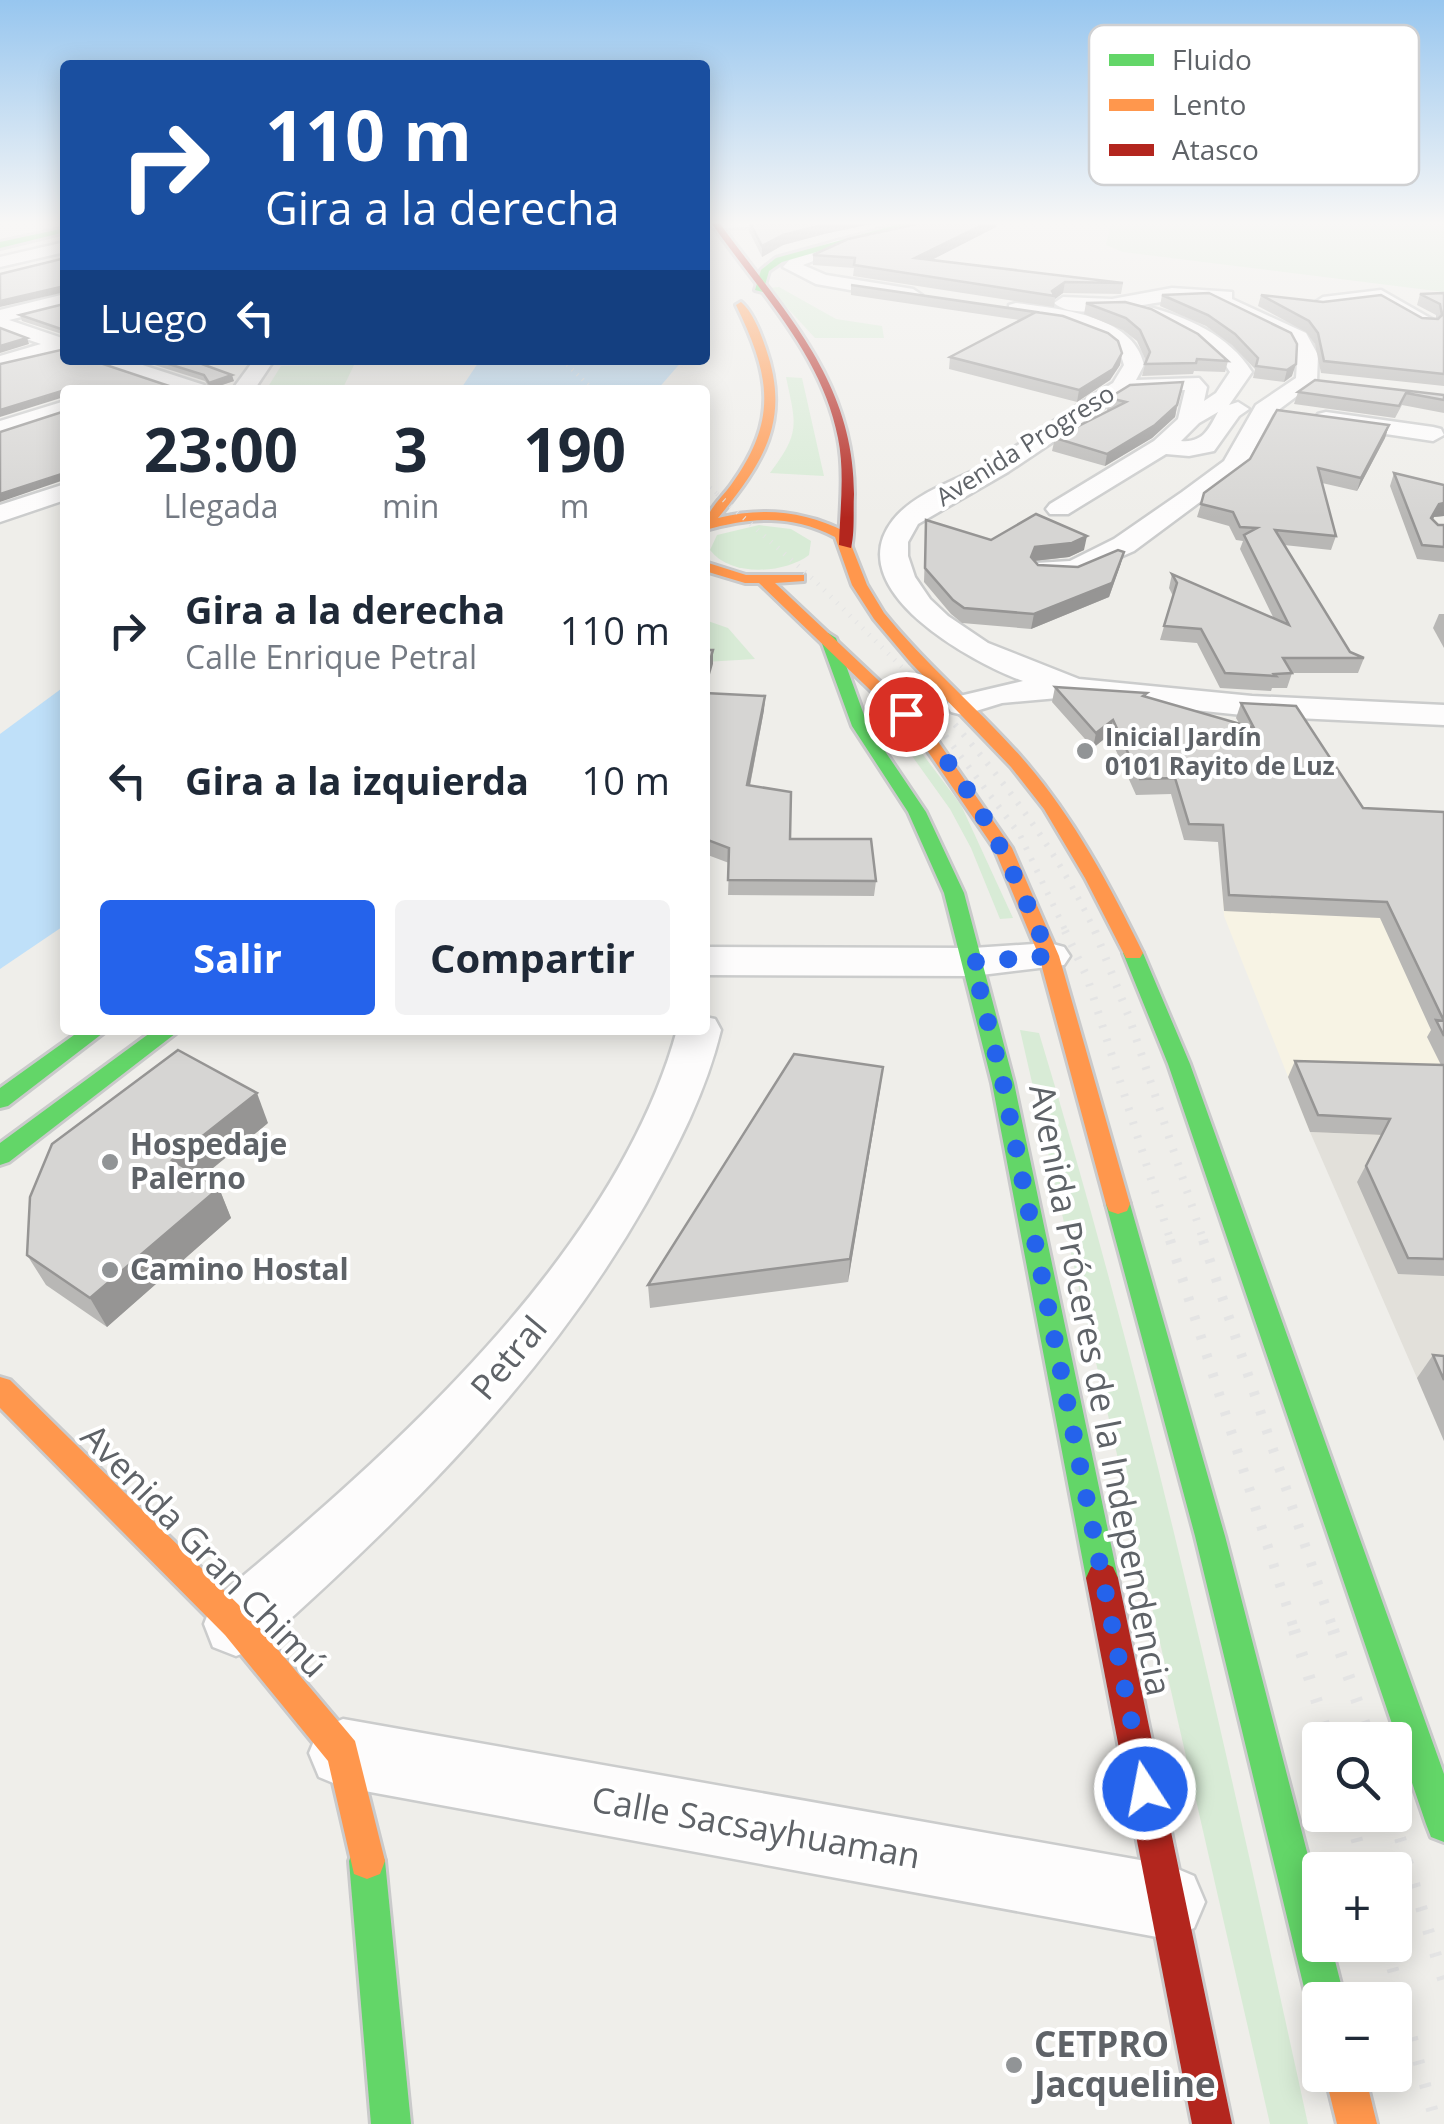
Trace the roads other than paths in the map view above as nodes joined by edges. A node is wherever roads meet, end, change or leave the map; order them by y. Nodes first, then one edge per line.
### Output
1 (0, 320) edge
2 (750, 320) edge
3 (782, 320) edge
4 (1071, 320) edge
5 (1163, 320) edge
6 (1264, 320) edge
7 (1435, 321) edge
8 (1386, 326) edge
9 (1316, 330) edge
10 (1289, 332) junction
11 (60, 344) edge
12 (60, 346) edge
13 (0, 362) edge
14 (122, 365) edge
15 (162, 378) junction
16 (140, 385) edge
17 (182, 385) edge
18 (1121, 388) junction
19 (60, 410) edge
20 (1264, 410) junction
21 (1189, 421) junction
22 (0, 428) edge
23 (1162, 446) junction
24 (1435, 450) edge
25 (60, 494) edge
26 (1059, 509) dead end
27 (0, 514) edge
28 (710, 520) edge
29 (710, 525) edge
30 (847, 549) junction
31 (1046, 569) edge
32 (712, 575) edge
33 (764, 580) junction
34 (828, 638) junction
35 (983, 655) junction
36 (1070, 686) junction
37 (963, 705) junction
38 (1444, 715) edge
39 (1049, 956) junction
40 (973, 962) junction
41 (710, 976) edge
42 (89, 1035) edge
43 (162, 1035) edge
44 (697, 1035) edge
45 (0, 1100) edge
46 (0, 1156) edge
47 (0, 1388) edge
48 (236, 1624) junction
49 (344, 1754) junction
50 (1444, 1824) edge
51 (1168, 1902) junction
52 (1322, 1982) edge
53 (1349, 2092) edge
54 (391, 2124) edge
55 (1212, 2124) edge
56 (1357, 2124) edge

1 - 11 street
2 - 28 main road
3 - 30 main road
4 - 18 street, Avenida Progreso
5 - 21 street
6 - 10 street
7 - 8 street
9 - 10 street
10 - 20 street
12 - 13 street
14 - 15 street
15 - 16 street
15 - 17 street
18 - 21 street
18 - 35 street, Avenida Progreso
19 - 22 street
20 - 23 street
20 - 24 street
20 - 31 street
21 - 23 street
23 - 26 street
25 - 27 street
29 - 30 main road
30 - 33 main road
30 - 37 main road
32 - 33 main road
33 - 34 main road, Avenida Próceres de la Independencia
34 - 39 main road, Avenida Próceres de la Independencia
34 - 40 main road, Avenida Próceres de la Independencia
35 - 36 street, Avenida Progreso
35 - 37 street
36 - 37 street
36 - 38 street
37 - 50 main road
39 - 40 street
39 - 52 main road, Avenida Próceres de la Independencia
40 - 41 street
40 - 51 main road, Avenida Próceres de la Independencia
42 - 45 main road
43 - 46 main road
44 - 48 street, Petral
47 - 48 main road, Avenida Gran Chimú
48 - 49 main road, Avenida Gran Chimú
49 - 51 street, Calle Sacsayhuaman
49 - 54 main road, Avenida Gran Chimú
51 - 55 main road, Avenida Próceres de la Independencia
53 - 56 main road

